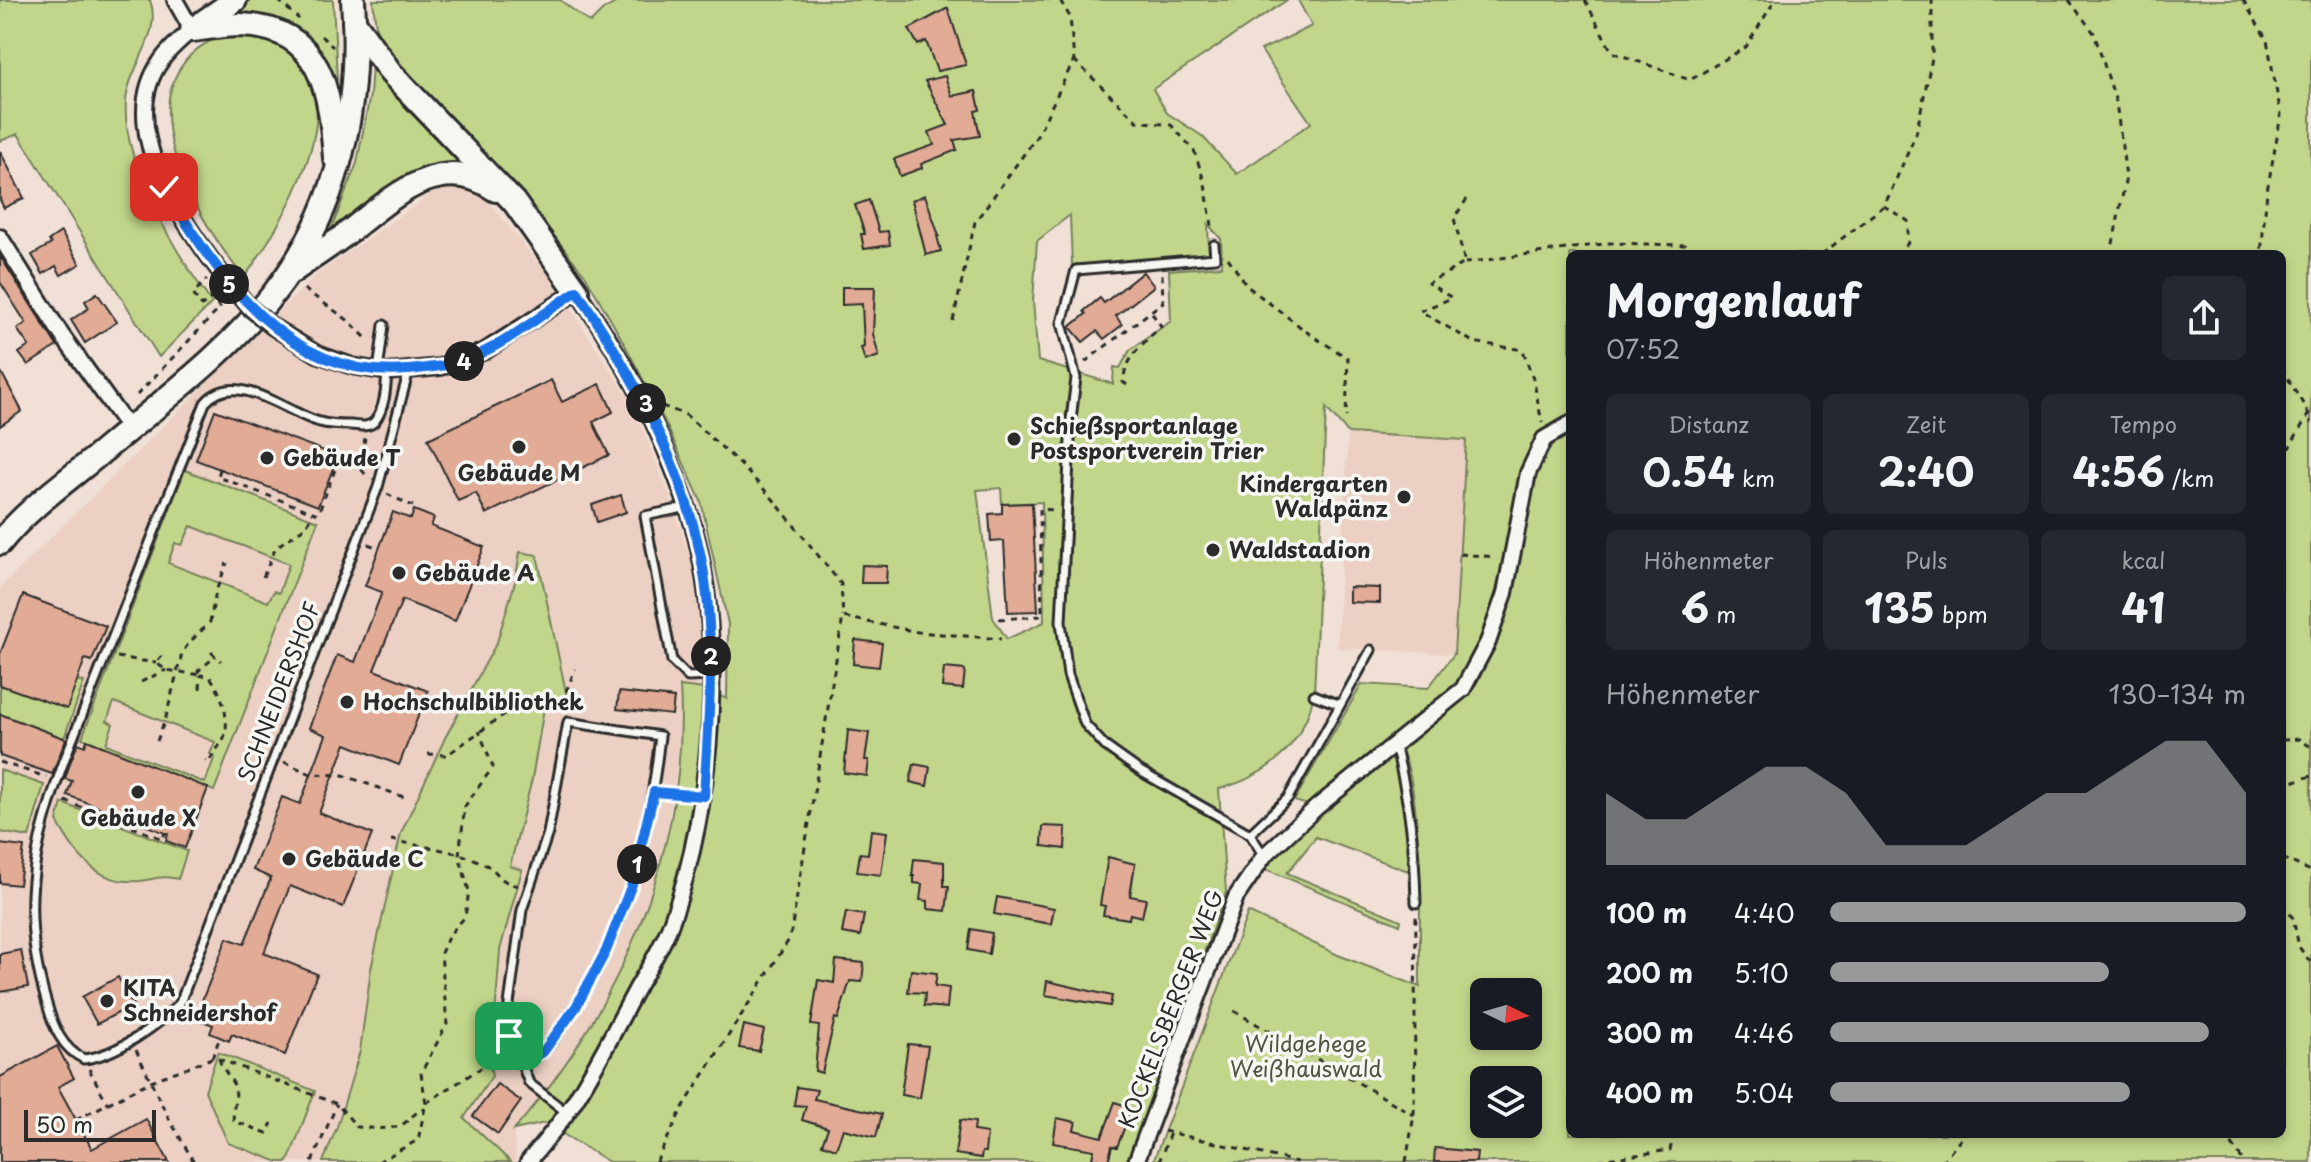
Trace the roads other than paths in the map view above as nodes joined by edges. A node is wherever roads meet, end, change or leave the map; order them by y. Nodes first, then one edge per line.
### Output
1 (175, 0) edge
2 (235, 0) edge
3 (354, 11) edge
4 (192, 30) junction
5 (336, 173) junction
6 (514, 202) junction
7 (0, 237) edge
8 (1214, 245) road end
9 (287, 275) junction
10 (577, 291) junction
11 (384, 325) dead end
12 (409, 370) junction
13 (383, 372) junction
14 (122, 422) junction
15 (1566, 426) edge
16 (688, 507) junction
17 (0, 543) edge
18 (1371, 650) dead end
19 (711, 676) junction
20 (1314, 695) dead end
21 (1340, 705) junction
22 (1395, 745) junction
23 (654, 792) junction
24 (704, 796) junction
25 (1250, 834) junction
26 (1264, 856) junction
27 (1416, 903) road end
28 (521, 1062) junction
29 (567, 1113) junction
30 (528, 1162) edge
31 (1136, 1162) edge

1 - 4 street
2 - 4 main road
3 - 5 main road
3 - 6 main road
4 - 5 main road
4 - 13 street, bridge
5 - 9 main road
6 - 9 main road
6 - 10 main road
7 - 14 street
8 - 25 lane
9 - 14 main road
10 - 12 street
10 - 16 street
11 - 13 lane
12 - 13 street
12 - 13 lane, SCHNEIDERSHOF
14 - 17 main road
15 - 22 street, KOCKELSBERGER WEG
16 - 19 street
16 - 19 lane
18 - 21 lane
19 - 24 street
20 - 21 lane
21 - 25 lane
22 - 26 street, KOCKELSBERGER WEG
22 - 27 lane
23 - 24 lane
23 - 28 lane
23 - 28 lane
24 - 29 street
25 - 26 lane
26 - 31 street, KOCKELSBERGER WEG
28 - 29 lane
29 - 30 street

